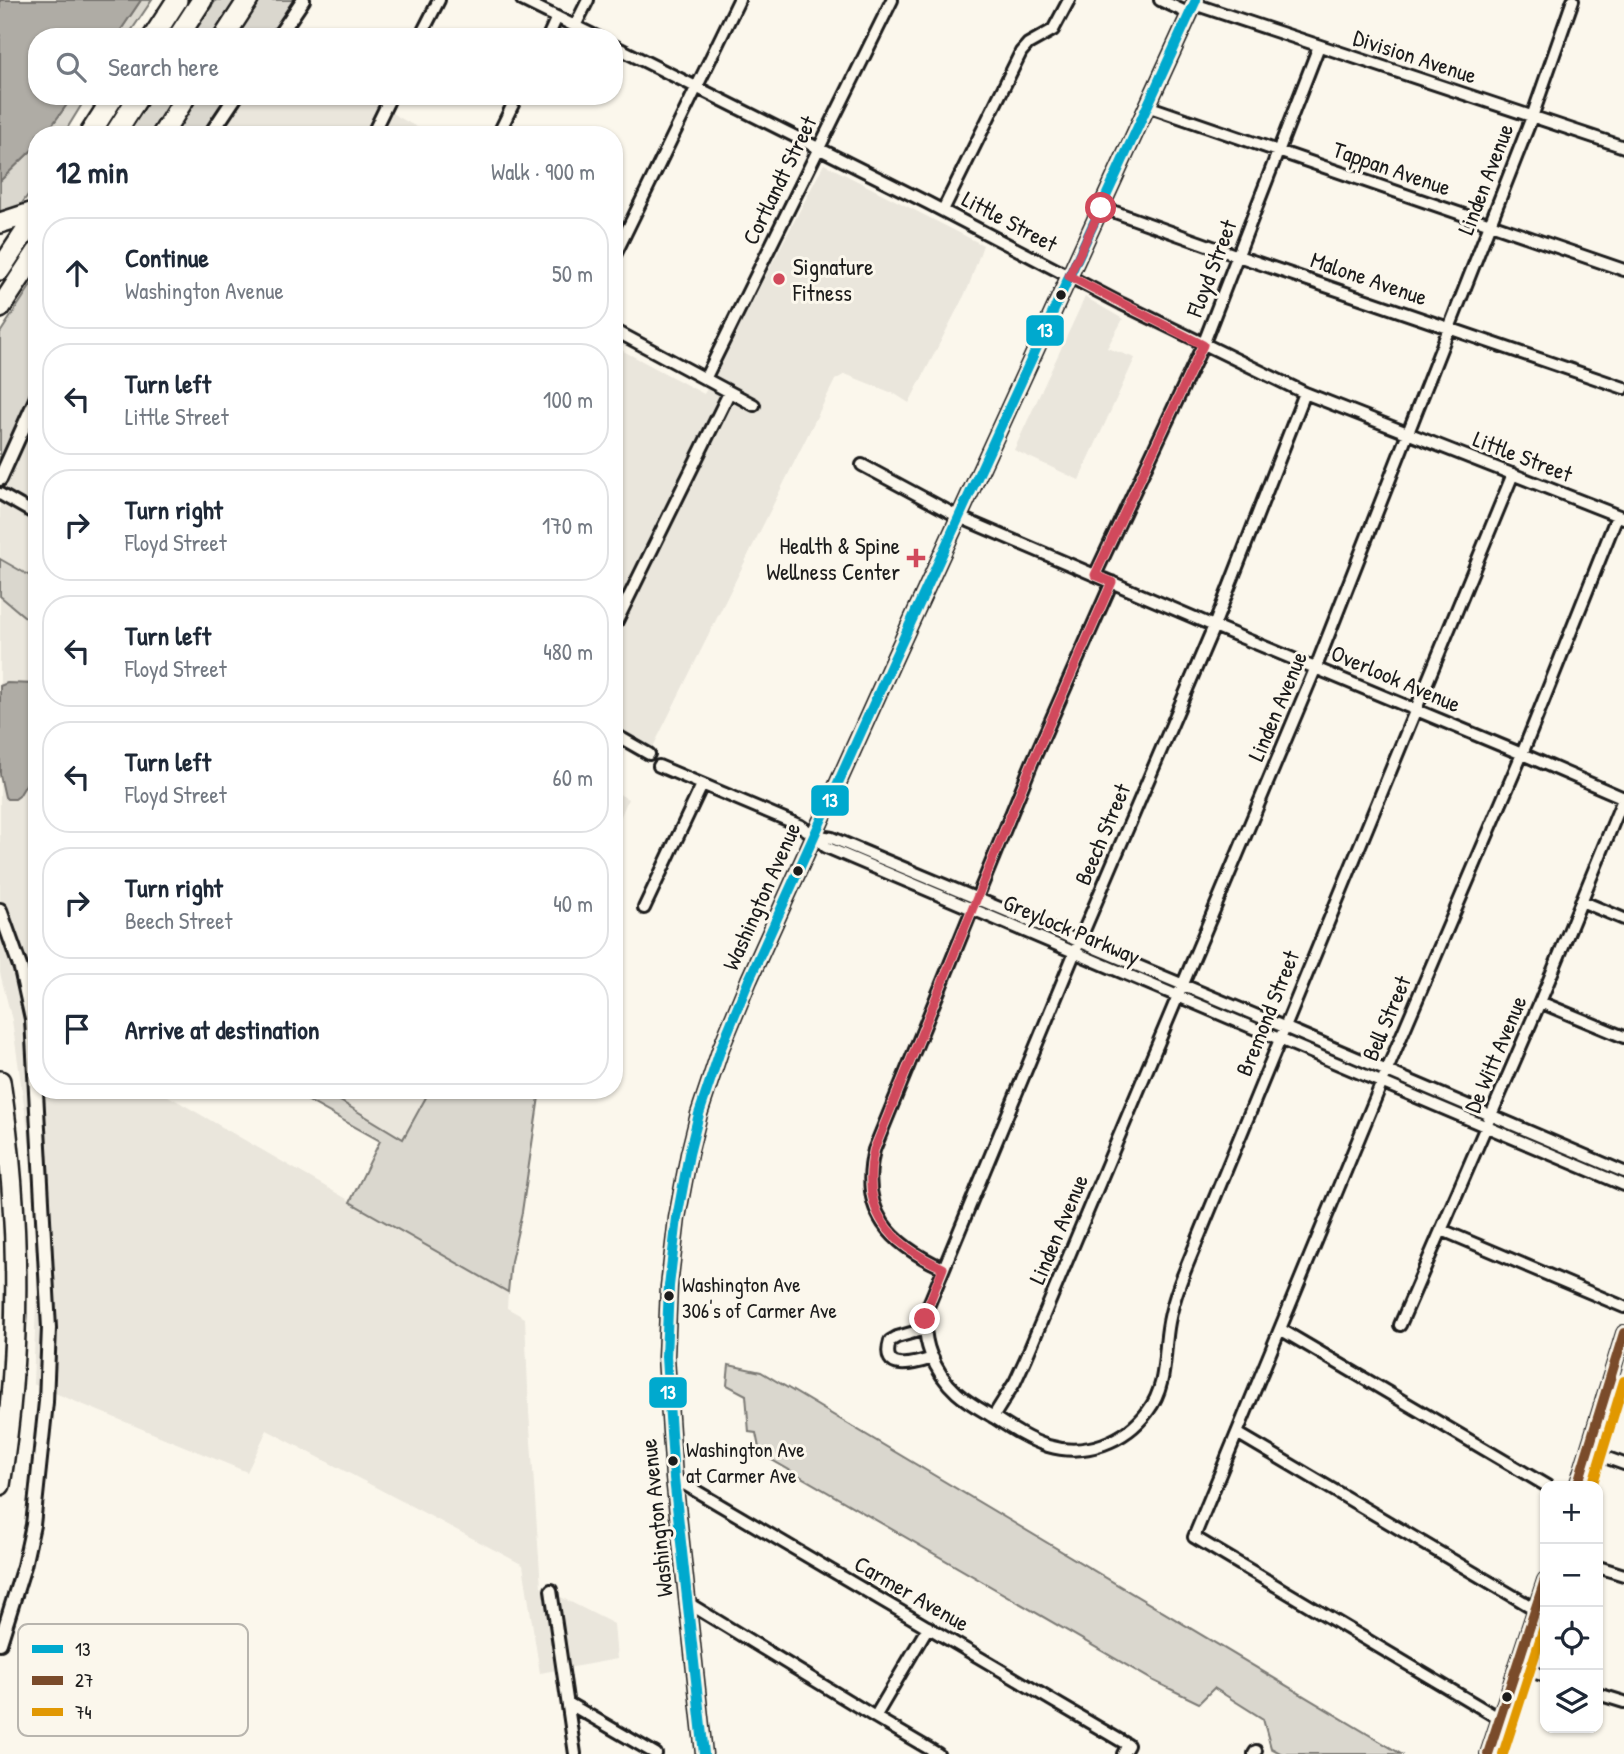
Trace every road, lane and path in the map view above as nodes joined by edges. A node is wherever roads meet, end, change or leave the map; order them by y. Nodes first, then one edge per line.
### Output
1 (177, 0) edge
2 (202, 0) edge
3 (248, 0) edge
4 (303, 0) edge
5 (439, 0) edge
6 (522, 0) edge
7 (588, 0) edge
8 (739, 0) edge
9 (892, 0) edge
10 (1069, 0) edge
11 (1160, 0) edge
12 (1573, 0) edge
13 (1193, 6) edge
14 (557, 17) junction
15 (575, 26) junction
16 (159, 28) edge
17 (184, 28) edge
18 (231, 28) edge
19 (284, 28) edge
20 (425, 28) edge
21 (552, 28) edge
22 (579, 28) edge
23 (1319, 46) junction
24 (623, 50) edge
25 (697, 87) junction
26 (108, 105) edge
27 (133, 105) edge
28 (180, 105) edge
29 (230, 105) edge
30 (387, 105) edge
31 (513, 105) edge
32 (1147, 106) junction
33 (1532, 117) junction
34 (95, 126) edge
35 (120, 126) edge
36 (168, 126) edge
37 (215, 126) edge
38 (376, 126) edge
39 (502, 126) edge
40 (818, 148) junction
41 (1624, 148) edge
42 (1279, 151) junction
43 (1101, 208) junction
44 (943, 210) junction
45 (28, 215) edge
46 (7, 220) edge
47 (1490, 225) junction
48 (28, 227) edge
49 (623, 239) edge
50 (1238, 256) junction
51 (28, 266) edge
52 (0, 270) edge
53 (1624, 270) edge
54 (1069, 276) junction
55 (0, 308) edge
56 (1449, 328) junction
57 (623, 335) edge
58 (1203, 345) junction
59 (705, 379) junction
60 (1624, 388) edge
61 (729, 393) junction
62 (1305, 393) junction
63 (754, 405) dead end
64 (28, 418) edge
65 (1407, 434) junction
66 (862, 465) dead end
67 (1513, 474) junction
68 (0, 480) edge
69 (0, 494) edge
70 (28, 510) edge
71 (959, 517) junction
72 (1621, 517) edge
73 (1095, 575) junction
74 (1112, 582) junction
75 (623, 609) edge
76 (1214, 626) junction
77 (1317, 667) junction
78 (1416, 709) junction
79 (623, 739) edge
80 (649, 754) dead end
81 (1522, 754) junction
82 (659, 766) dead end
83 (702, 785) junction
84 (1624, 798) edge
85 (814, 835) junction
86 (1581, 901) junction
87 (974, 904) junction
88 (644, 908) dead end
89 (0, 910) edge
90 (1624, 919) edge
91 (1077, 948) junction
92 (1184, 985) junction
93 (28, 995) edge
94 (1178, 996) junction
95 (1540, 1002) junction
96 (1284, 1027) junction
97 (1624, 1037) edge
98 (1278, 1039) junction
99 (1387, 1070) junction
100 (0, 1081) edge
101 (1382, 1083) junction
102 (37, 1099) edge
103 (1492, 1115) junction
104 (1486, 1127) junction
105 (1624, 1172) edge
106 (1624, 1185) edge
107 (1442, 1230) junction
108 (943, 1268) junction
109 (1624, 1307) edge
110 (1400, 1325) dead end
111 (925, 1329) junction
112 (1280, 1329) junction
113 (1624, 1333) edge
114 (933, 1358) junction
115 (993, 1417) junction
116 (1237, 1433) junction
117 (1588, 1451) junction
118 (1624, 1464) edge
119 (674, 1478) junction
120 (1579, 1481) edge
121 (1540, 1482) edge
122 (0, 1485) edge
123 (1603, 1569) edge
124 (1624, 1575) edge
125 (551, 1590) dead end
126 (1540, 1594) edge
127 (688, 1603) junction
128 (1535, 1609) junction
129 (928, 1627) junction
130 (0, 1643) edge
131 (1517, 1667) junction
132 (1540, 1674) edge
133 (1603, 1696) edge
134 (1624, 1702) edge
135 (568, 1703) junction
136 (875, 1717) junction
137 (1500, 1719) junction
138 (1126, 1749) edge
139 (575, 1754) edge
140 (656, 1754) edge
141 (704, 1754) edge
142 (938, 1754) edge
143 (1489, 1754) edge

1 - 16 highway
2 - 17 highway
3 - 18 highway
4 - 19 street
5 - 20 street
6 - 14 street
7 - 15 street
8 - 25 street
9 - 40 street, Cortlandt Street
10 - 44 street
11 - 13 street, Division Avenue
12 - 33 street, Linden Avenue
13 - 23 street, Division Avenue
13 - 32 main road, Washington Avenue
14 - 15 street
14 - 21 street
15 - 22 street
23 - 33 street, Division Avenue
23 - 42 street, Floyd Street
24 - 25 street, Little Street
25 - 40 street, Little Street
25 - 49 street
26 - 34 highway
27 - 35 highway
28 - 36 highway
29 - 37 street
30 - 38 street
31 - 39 street
32 - 42 street, Tappan Avenue
32 - 43 main road, Washington Avenue
33 - 41 street, Division Avenue
33 - 47 street, Linden Avenue
40 - 44 street, Little Street
40 - 59 street, Cortlandt Street
42 - 47 street, Tappan Avenue
42 - 50 street, Floyd Street
43 - 50 street, Malone Avenue
43 - 54 main road, Washington Avenue
44 - 54 street, Little Street
45 - 46 highway
47 - 53 street, Tappan Avenue
47 - 56 street, Linden Avenue
48 - 52 highway
50 - 56 street, Malone Avenue
50 - 58 street, Floyd Street
51 - 55 highway
54 - 58 street, Little Street
54 - 71 main road, Washington Avenue
56 - 60 street, Malone Avenue
56 - 65 street, Linden Avenue
57 - 59 street
58 - 62 street, Little Street
58 - 73 street, Floyd Street
59 - 61 street
61 - 63 street
61 - 75 street
62 - 65 street, Little Street
62 - 76 street, Beech Street
64 - 68 street
65 - 67 street, Little Street
65 - 77 street, Linden Avenue
66 - 71 street
67 - 72 street, Little Street
67 - 78 street, Bremond Street
69 - 70 street
71 - 73 street
71 - 85 main road, Washington Avenue
72 - 81 street, Bell Street
73 - 74 street, Overlook Avenue
74 - 76 street, Overlook Avenue
74 - 87 street
76 - 77 street, Overlook Avenue
76 - 91 street, Beech Street
77 - 78 street, Overlook Avenue
77 - 92 street, Linden Avenue
78 - 81 street, Overlook Avenue
78 - 96 street, Bremond Street
79 - 80 street
81 - 84 street, Overlook Avenue
81 - 99 street, Bell Street
82 - 83 street, Greylock Parkway
83 - 85 street, Greylock Parkway
83 - 88 street
84 - 86 street, De Witt Avenue
85 - 87 street, Greylock Parkway
85 - 119 main road, Washington Avenue
86 - 90 street
86 - 95 street, De Witt Avenue
87 - 91 street, Greylock Parkway
87 - 108 street
89 - 93 street
91 - 92 street, Greylock Parkway
91 - 94 street, Greylock Parkway
91 - 108 street, Beech Street
92 - 94 street, Linden Avenue
92 - 96 street, Greylock Parkway
94 - 98 street, Greylock Parkway
94 - 115 street, Linden Avenue
95 - 97 street
95 - 103 street, De Witt Avenue
96 - 98 street, Bremond Street
96 - 99 street, Greylock Parkway
98 - 101 street, Greylock Parkway
98 - 115 street, Bremond Street
99 - 101 street, Bell Street
99 - 103 street, Greylock Parkway
100 - 122 highway
101 - 104 street, Greylock Parkway
101 - 112 street, Bell Street
102 - 130 street
103 - 104 street, De Witt Avenue
103 - 105 street, Greylock Parkway
104 - 106 street, Greylock Parkway
104 - 107 street, De Witt Avenue
107 - 109 street
107 - 110 street, De Witt Avenue
108 - 111 street, Beech Street
111 - 114 street, Beech Street
111 - 114 street
112 - 116 street, Bell Street
112 - 121 street
113 - 117 street
114 - 115 street, Beech Street
116 - 128 street
116 - 137 street, Bell Street
117 - 118 street
117 - 120 street
119 - 127 main road, Washington Avenue
119 - 129 street, Carmer Avenue
123 - 124 street
125 - 135 street
126 - 128 street
127 - 136 street
127 - 141 main road, Washington Avenue
128 - 131 street
129 - 136 street
129 - 138 street, Carmer Avenue
131 - 132 street
131 - 137 street
133 - 134 street
135 - 139 street
135 - 140 street
136 - 142 street
137 - 143 street

